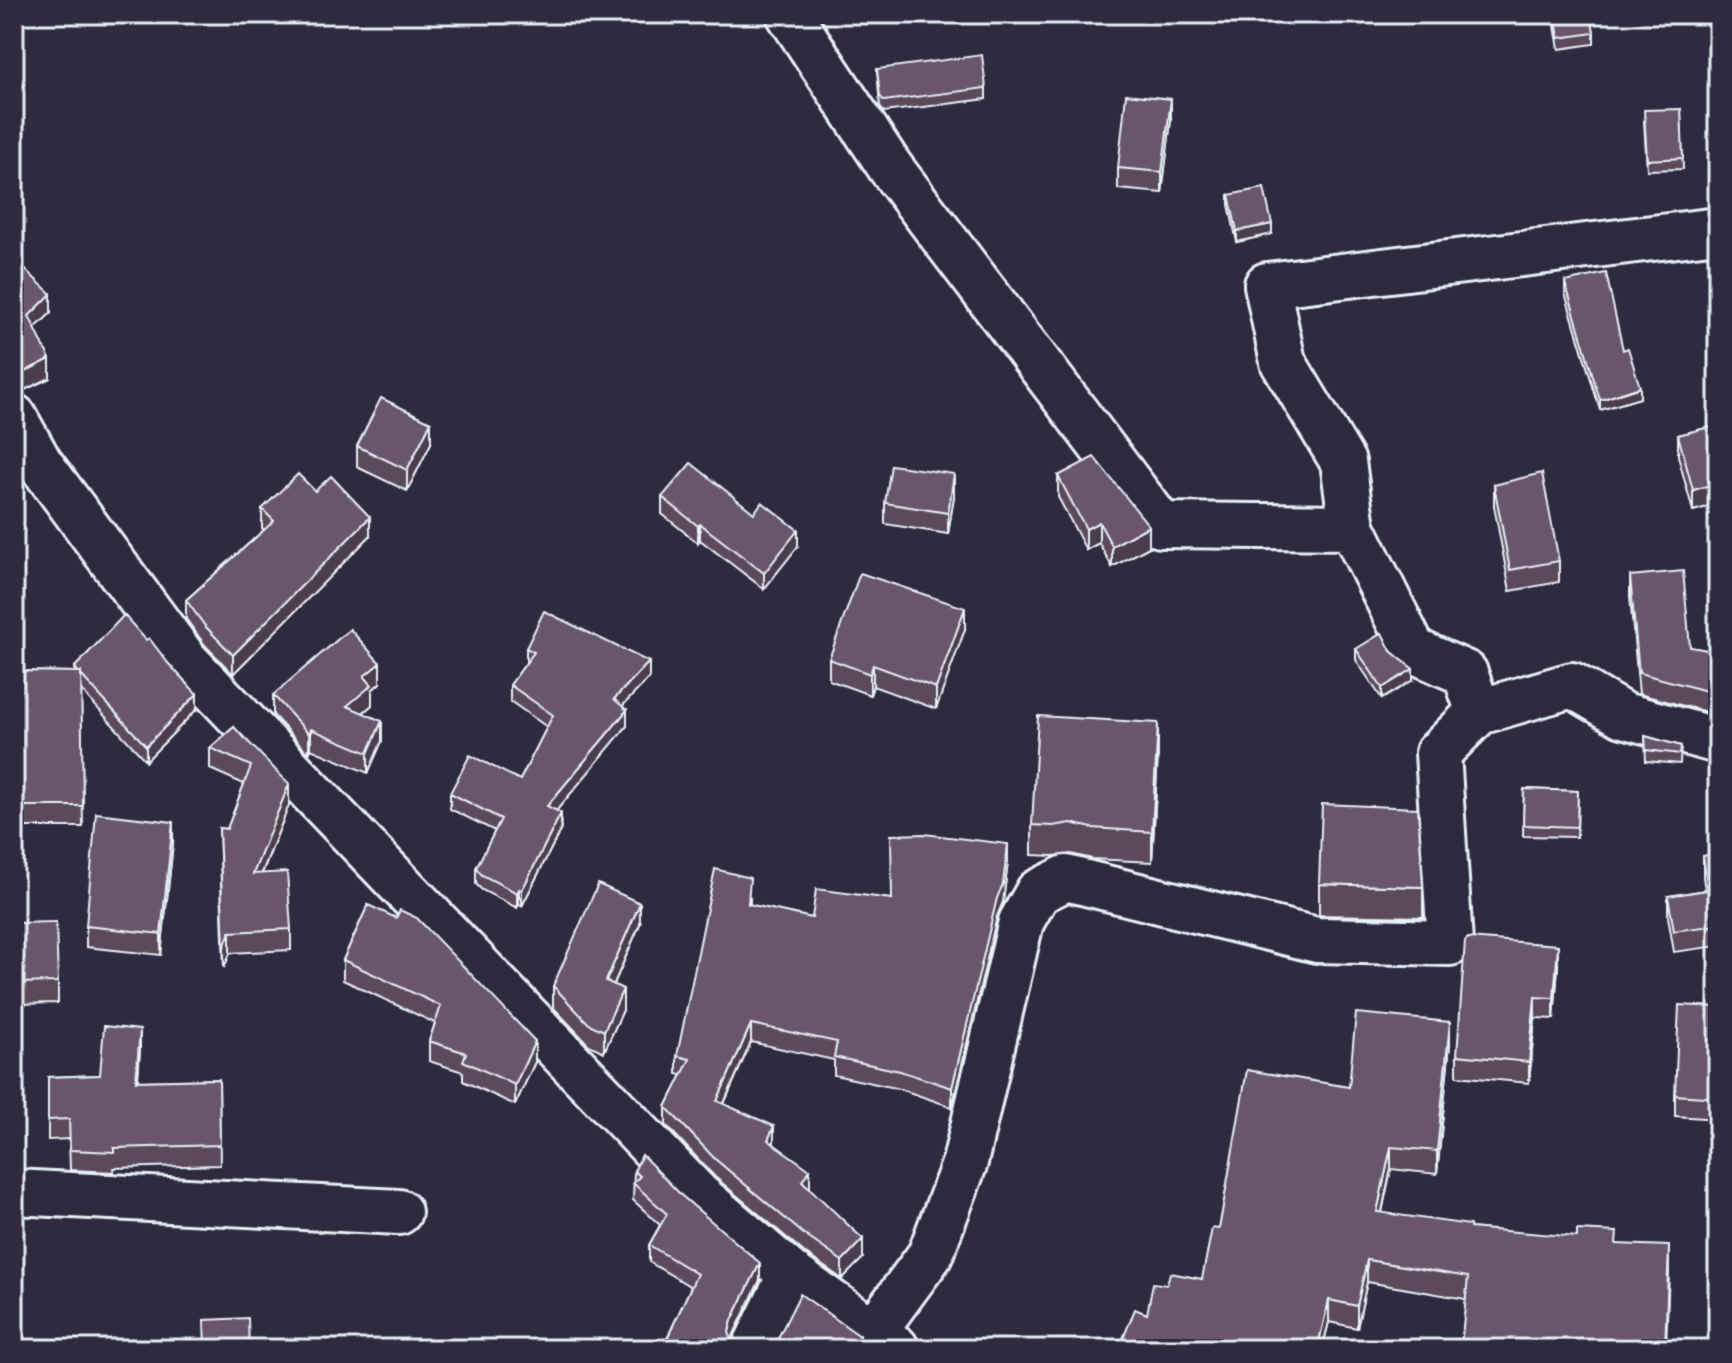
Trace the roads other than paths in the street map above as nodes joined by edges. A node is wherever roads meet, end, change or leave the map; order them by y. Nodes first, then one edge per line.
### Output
1 (789, 14) edge
2 (1718, 230) edge
3 (14, 417) edge
4 (27, 470) edge
5 (1352, 527) junction
6 (1479, 712) junction
7 (1718, 741) edge
8 (14, 1192) edge
9 (399, 1212) dead end
10 (791, 1274) junction
11 (886, 1340) edge
12 (754, 1349) edge

1 - 5 street
2 - 5 street
3 - 4 street
4 - 10 street
5 - 6 street
6 - 7 street
6 - 11 street
8 - 9 street
10 - 11 street
10 - 12 street

